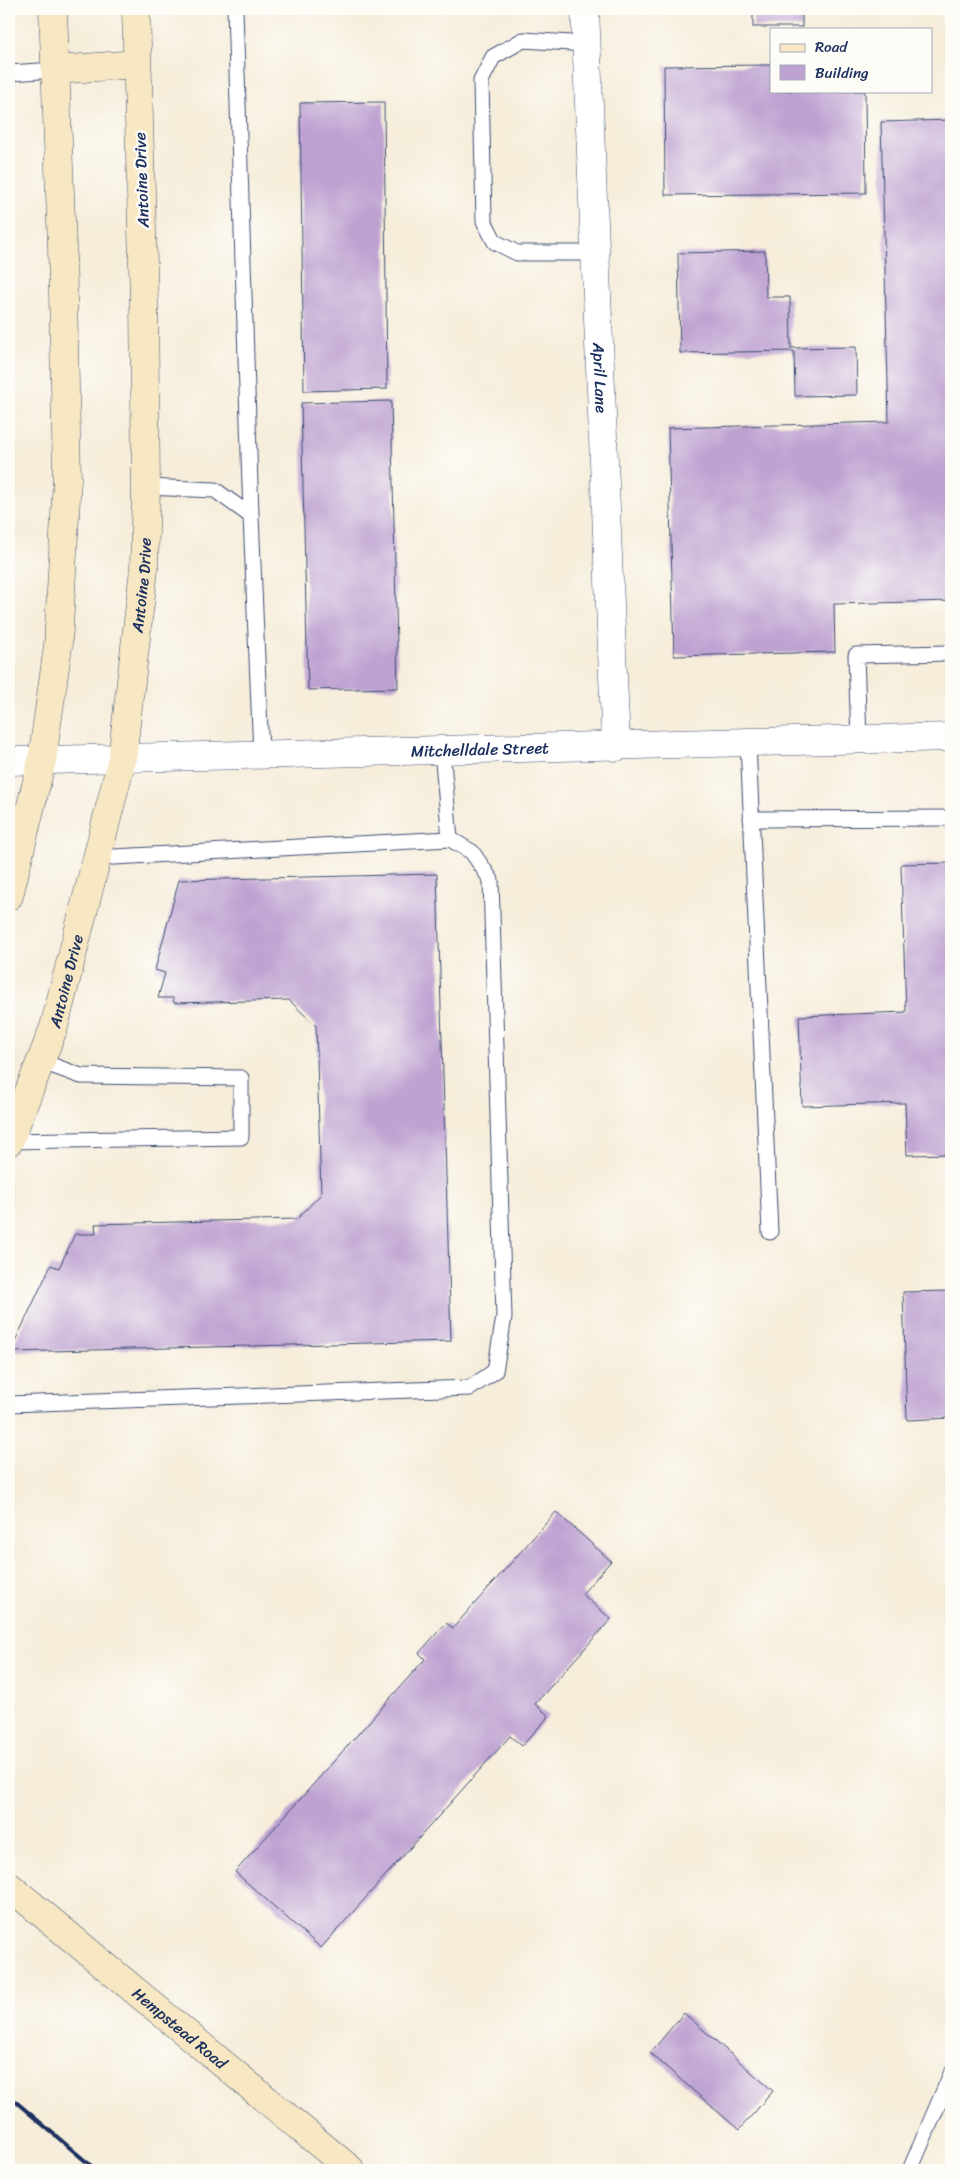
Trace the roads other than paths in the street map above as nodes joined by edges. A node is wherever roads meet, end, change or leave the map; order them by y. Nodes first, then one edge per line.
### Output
1 (53, 9) edge
2 (136, 9) edge
3 (235, 9) edge
4 (585, 9) edge
5 (587, 44) junction
6 (137, 64) junction
7 (56, 70) junction
8 (9, 73) edge
9 (596, 252) junction
10 (146, 487) junction
11 (251, 516) junction
12 (951, 653) edge
13 (951, 737) edge
14 (859, 740) junction
15 (748, 743) junction
16 (616, 747) junction
17 (442, 751) junction
18 (261, 754) junction
19 (122, 759) junction
20 (42, 760) junction
21 (9, 761) edge
22 (951, 818) edge
23 (751, 819) junction
24 (450, 839) junction
25 (96, 858) junction
26 (9, 896) edge
27 (40, 1061) junction
28 (9, 1142) edge
29 (770, 1232) dead end
30 (9, 1404) edge
31 (9, 1886) edge
32 (951, 2074) edge
33 (351, 2170) edge
34 (910, 2170) edge

1 - 7 main road
2 - 6 main road, Antoine Drive
3 - 11 lane
4 - 5 street, April Lane
5 - 9 street, April Lane
5 - 9 lane
6 - 7 main road
6 - 10 main road, Antoine Drive
7 - 8 lane
7 - 20 main road
9 - 16 street, April Lane
10 - 11 lane
10 - 19 main road, Antoine Drive
11 - 18 lane
12 - 14 lane
13 - 14 street, Mitchelldale Street
14 - 15 street, Mitchelldale Street
15 - 16 street, Mitchelldale Street
15 - 23 lane
16 - 17 street, Mitchelldale Street
17 - 18 street, Mitchelldale Street
17 - 24 lane
18 - 19 street, Mitchelldale Street
19 - 20 street, Mitchelldale Street
19 - 25 main road, Antoine Drive
20 - 21 street, Mitchelldale Street
20 - 26 main road
22 - 23 lane
23 - 29 lane
24 - 25 lane
24 - 30 lane
25 - 27 main road, Antoine Drive
27 - 28 main road, Antoine Drive
27 - 28 lane
31 - 33 main road, Hempstead Road
32 - 34 lane

